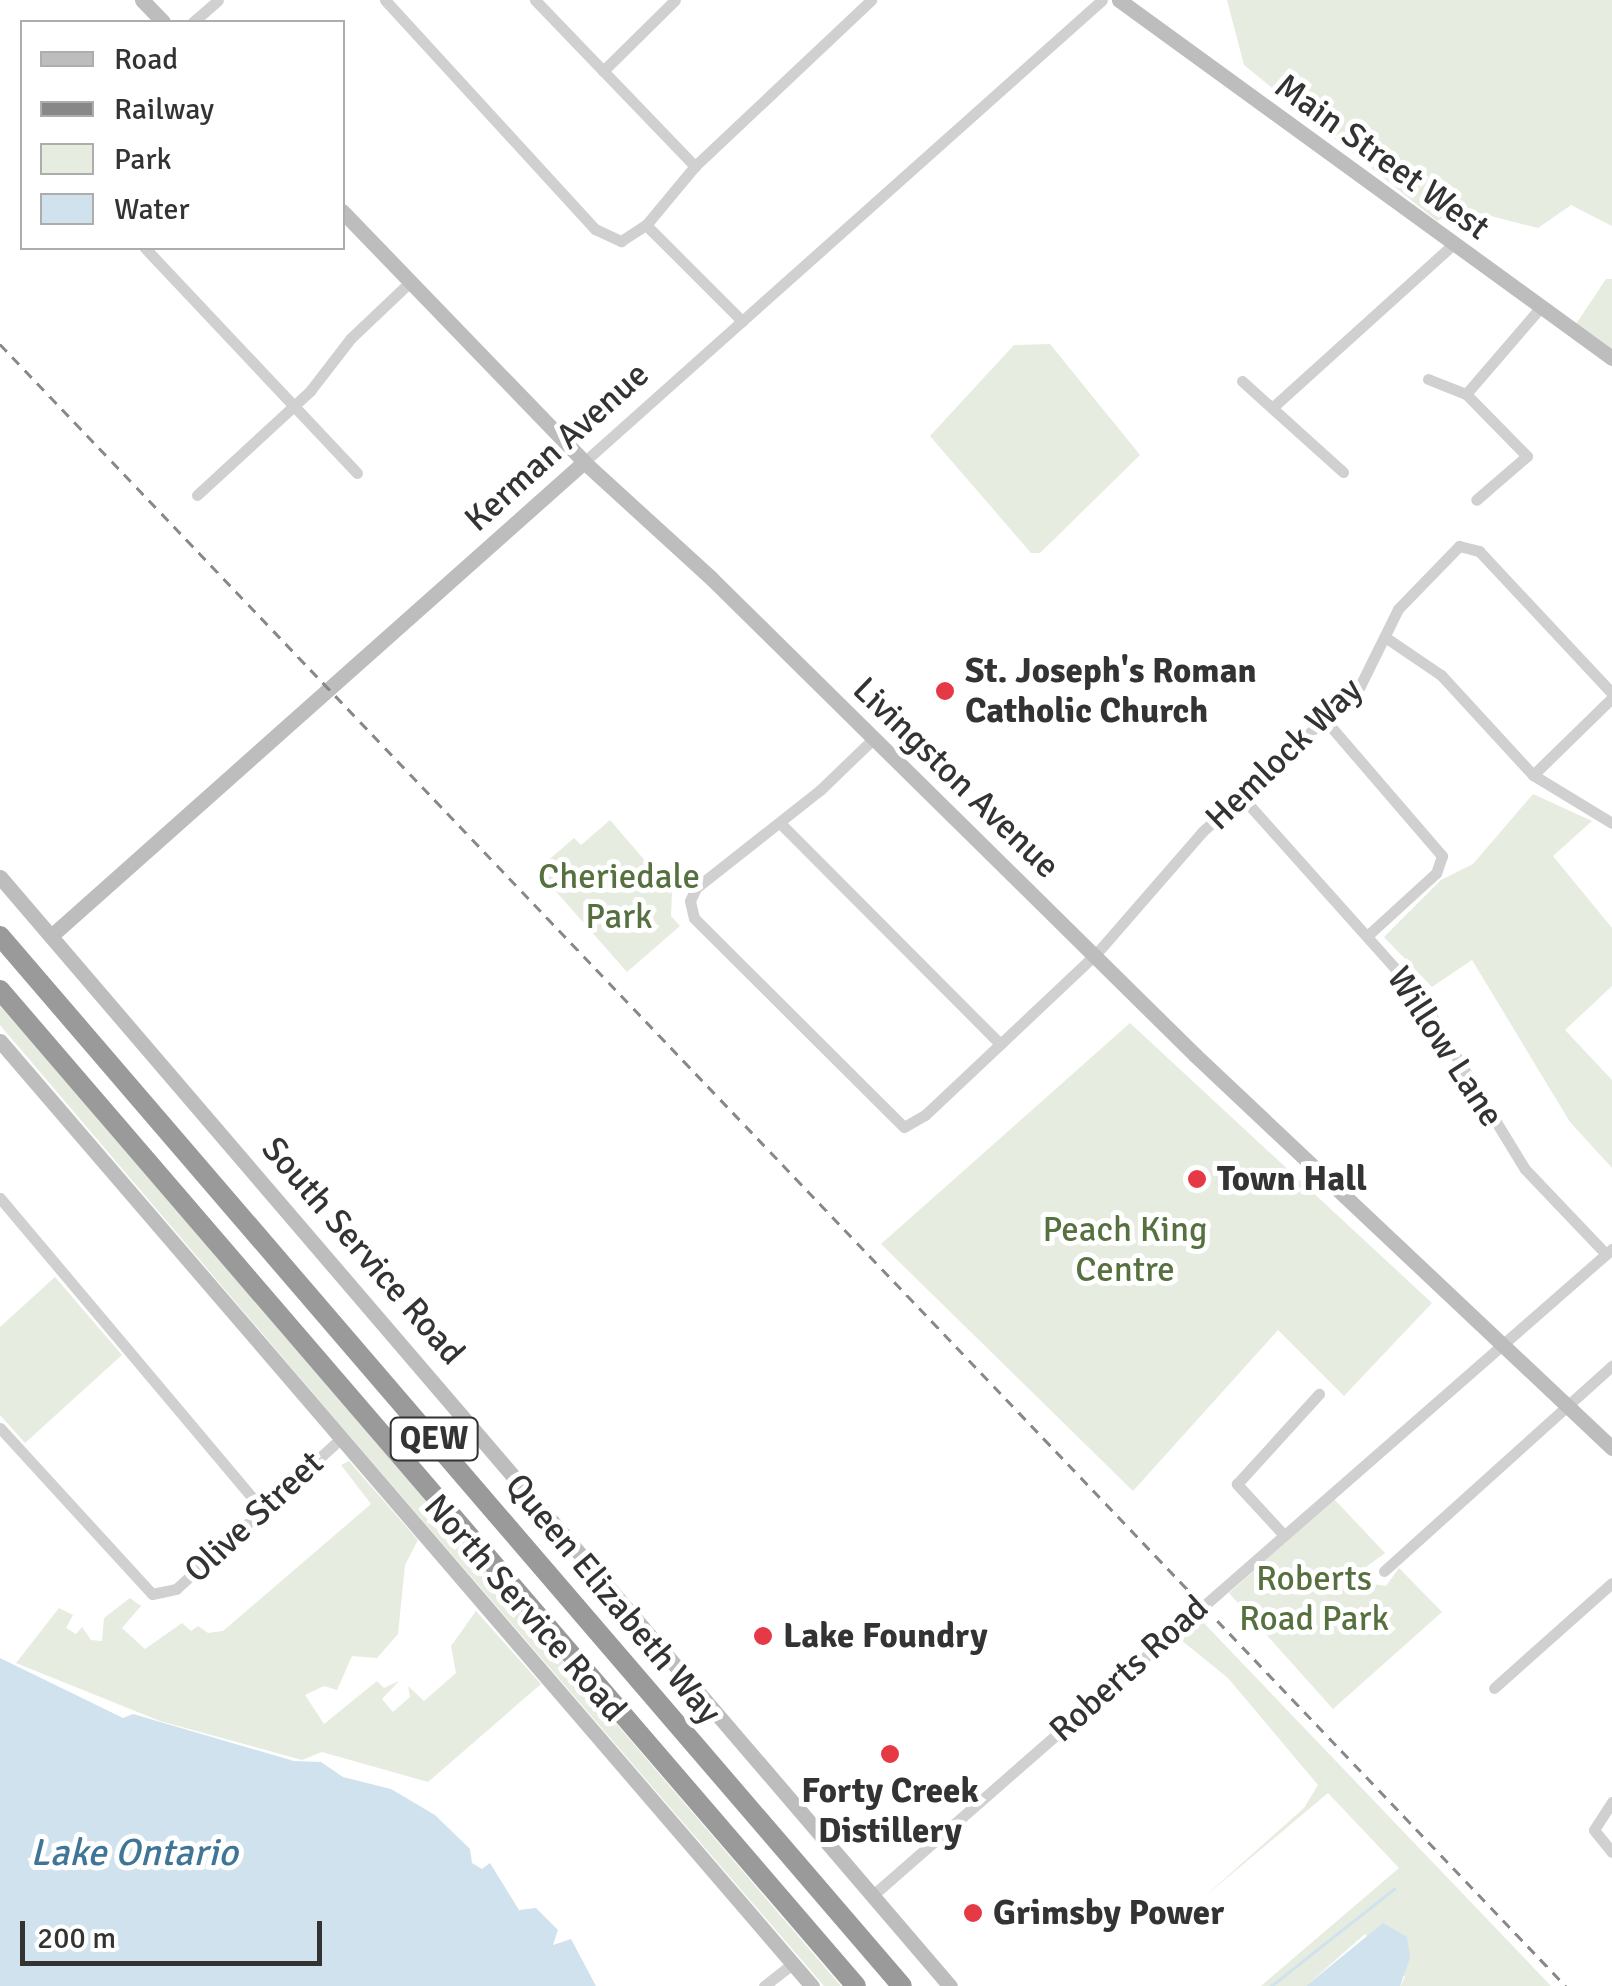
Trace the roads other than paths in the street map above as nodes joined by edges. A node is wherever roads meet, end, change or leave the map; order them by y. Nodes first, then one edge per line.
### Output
1 (142, 0) edge
2 (218, 0) edge
3 (385, 0) edge
4 (535, 0) edge
5 (676, 0) edge
6 (871, 0) edge
7 (1102, 0) edge
8 (1119, 0) edge
9 (162, 20) edge
10 (195, 20) edge
11 (603, 71) junction
12 (694, 166) junction
13 (345, 214) edge
14 (646, 225) junction
15 (1451, 246) junction
16 (147, 250) edge
17 (410, 282) junction
18 (1540, 308) junction
19 (742, 321) junction
20 (1612, 358) edge
21 (1428, 379) dead end
22 (1242, 381) dead end
23 (1466, 394) junction
24 (295, 404) junction
25 (1272, 408) junction
26 (584, 462) junction
27 (1343, 472) dead end
28 (356, 473) dead end
29 (197, 495) dead end
30 (1476, 500) dead end
31 (1385, 637) junction
32 (1612, 696) edge
33 (1326, 721) junction
34 (872, 740) junction
35 (1533, 775) junction
36 (1242, 797) junction
37 (780, 823) junction
38 (1612, 823) edge
39 (0, 877) edge
40 (1368, 935) junction
41 (0, 936) edge
42 (51, 936) junction
43 (1096, 954) junction
44 (0, 990) edge
45 (0, 1041) edge
46 (1000, 1044) junction
47 (0, 1198) edge
48 (1609, 1251) edge
49 (1502, 1344) junction
50 (1612, 1366) edge
51 (1319, 1394) dead end
52 (1568, 1407) junction
53 (0, 1428) edge
54 (340, 1439) junction
55 (1612, 1448) edge
56 (264, 1510) junction
57 (1282, 1533) junction
58 (1384, 1570) dead end
59 (1612, 1583) edge
60 (1494, 1688) dead end
61 (1612, 1802) edge
62 (1612, 1852) edge
63 (873, 1895) junction
64 (792, 1964) junction
65 (764, 1986) edge
66 (812, 1986) edge
67 (856, 1986) edge
68 (902, 1986) edge
69 (950, 1986) edge

1 - 9 street
2 - 10 street
3 - 14 street
4 - 11 street
5 - 11 street
6 - 12 street
7 - 19 street, Kerman Avenue
8 - 15 street, Main Street West
11 - 12 street
12 - 14 street
13 - 17 street, Livingston Avenue
14 - 19 street
15 - 18 street, Main Street West
15 - 25 street
16 - 24 street
17 - 24 street
17 - 26 street, Livingston Avenue
18 - 20 street, Main Street West
18 - 23 street
19 - 26 street, Kerman Avenue
21 - 23 street
22 - 25 street
23 - 30 street
24 - 28 street
24 - 29 street
25 - 27 street
26 - 34 street, Livingston Avenue
26 - 42 street, Kerman Avenue
31 - 32 street, Hemlock Way
31 - 33 street, Hemlock Way
31 - 35 street
32 - 35 street
33 - 36 street, Hemlock Way
33 - 40 street
34 - 37 street
34 - 43 street, Livingston Avenue
35 - 38 street
36 - 40 street, Willow Lane
36 - 43 street, Hemlock Way
37 - 46 street
37 - 46 street, Hemlock Way
39 - 42 street, South Service Road
40 - 48 street, Willow Lane
41 - 68 highway, Queen Elizabeth Way / QEW
42 - 63 street, South Service Road
43 - 46 street, Hemlock Way
43 - 49 street, Livingston Avenue
44 - 67 highway, Queen Elizabeth Way / QEW
45 - 54 street, North Service Road
47 - 56 street
48 - 49 street, Roberts Road
49 - 52 street, Livingston Avenue
49 - 57 street, Roberts Road
50 - 52 street
51 - 57 street
52 - 55 street, Livingston Avenue
52 - 58 street
53 - 56 street, Olive Street
54 - 56 street, Olive Street
54 - 64 street, North Service Road
57 - 63 street, Roberts Road
59 - 60 street
61 - 62 street
63 - 69 street, South Service Road
64 - 65 street
64 - 66 street, North Service Road

